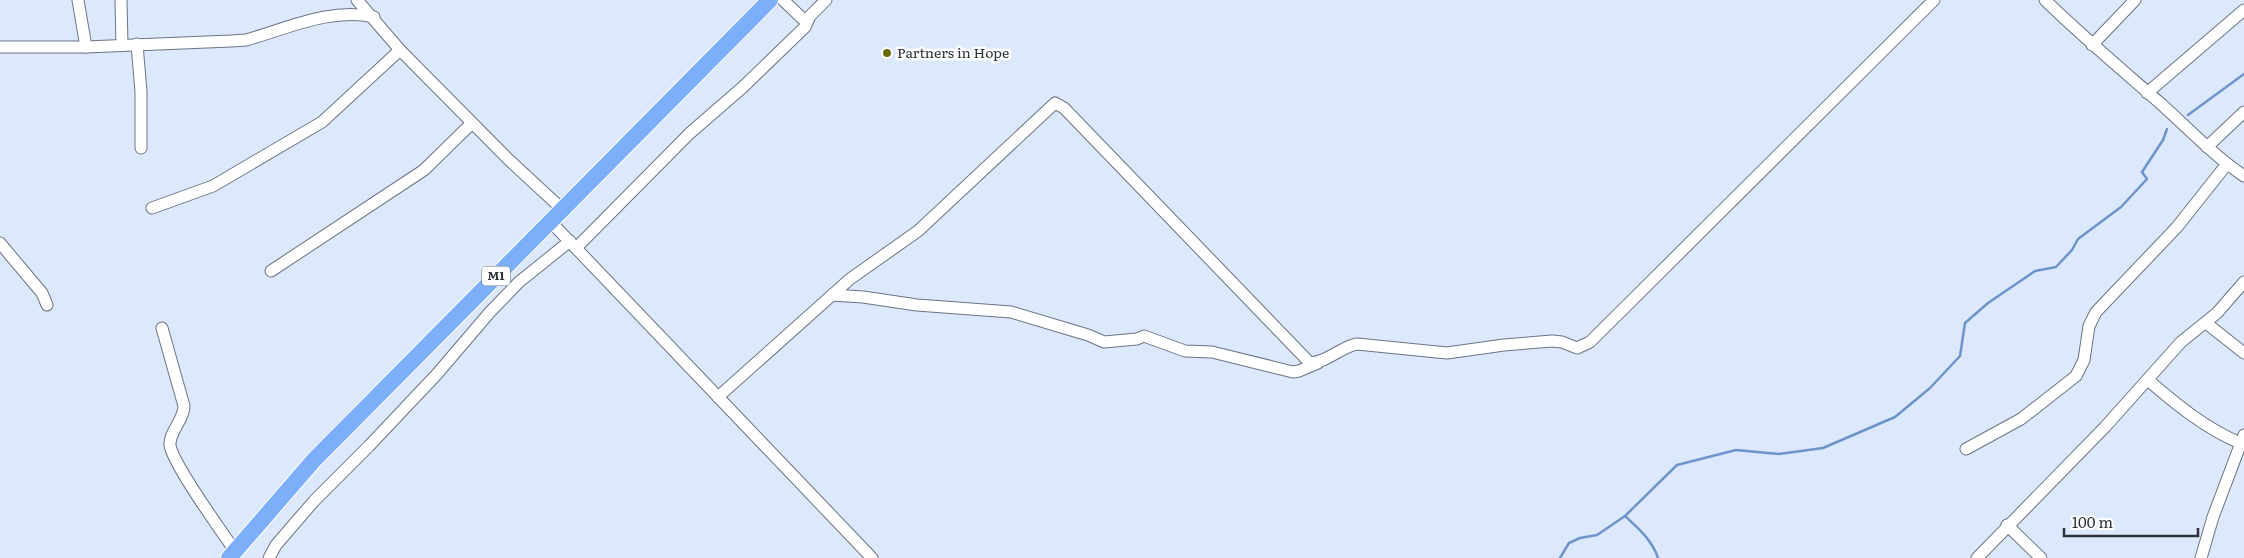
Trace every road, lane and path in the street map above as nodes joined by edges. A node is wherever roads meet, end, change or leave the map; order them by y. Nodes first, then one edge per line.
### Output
1 (78, 0) edge
2 (121, 0) edge
3 (357, 0) edge
4 (770, 0) edge
5 (783, 0) edge
6 (826, 0) edge
7 (1934, 0) edge
8 (2045, 0) edge
9 (2135, 0) edge
10 (2244, 10) edge
11 (374, 17) junction
12 (806, 22) junction
13 (137, 44) junction
14 (122, 45) junction
15 (2092, 45) junction
16 (0, 47) edge
17 (86, 47) junction
18 (400, 50) junction
19 (2147, 92) junction
20 (2244, 112) edge
21 (472, 123) junction
22 (2207, 147) junction
23 (141, 148) dead end
24 (2227, 164) junction
25 (2244, 176) edge
26 (152, 208) dead end
27 (556, 215) junction
28 (0, 242) edge
29 (574, 244) junction
30 (271, 270) dead end
31 (2244, 282) edge
32 (832, 295) junction
33 (48, 305) dead end
34 (2206, 323) junction
35 (162, 328) dead end
36 (2244, 353) edge
37 (1318, 363) junction
38 (2148, 380) junction
39 (718, 397) junction
40 (2242, 439) edge
41 (1966, 449) dead end
42 (2007, 525) junction
43 (232, 554) edge
44 (268, 558) edge
45 (872, 558) edge
46 (1977, 558) edge
47 (2041, 558) edge
48 (2201, 558) edge

1 - 17 street
2 - 14 street
3 - 11 street
4 - 27 highway, M1
5 - 12 street
6 - 12 street
7 - 37 street
8 - 15 street
9 - 15 street
10 - 19 street
11 - 13 street
11 - 18 street
12 - 29 street
13 - 14 street
13 - 23 street
14 - 17 street
15 - 19 street
16 - 17 street
18 - 21 street
18 - 26 street
19 - 22 street
20 - 22 street
21 - 27 street
21 - 30 street
22 - 24 street
24 - 25 street
24 - 41 street
27 - 29 street
27 - 43 highway, M1
28 - 33 street
29 - 39 street
29 - 44 street
31 - 34 street
32 - 37 street
32 - 37 street
32 - 39 street
34 - 36 street
34 - 38 street
35 - 43 street
38 - 40 street
38 - 42 street
39 - 45 street
40 - 48 street
42 - 46 street
42 - 47 street

